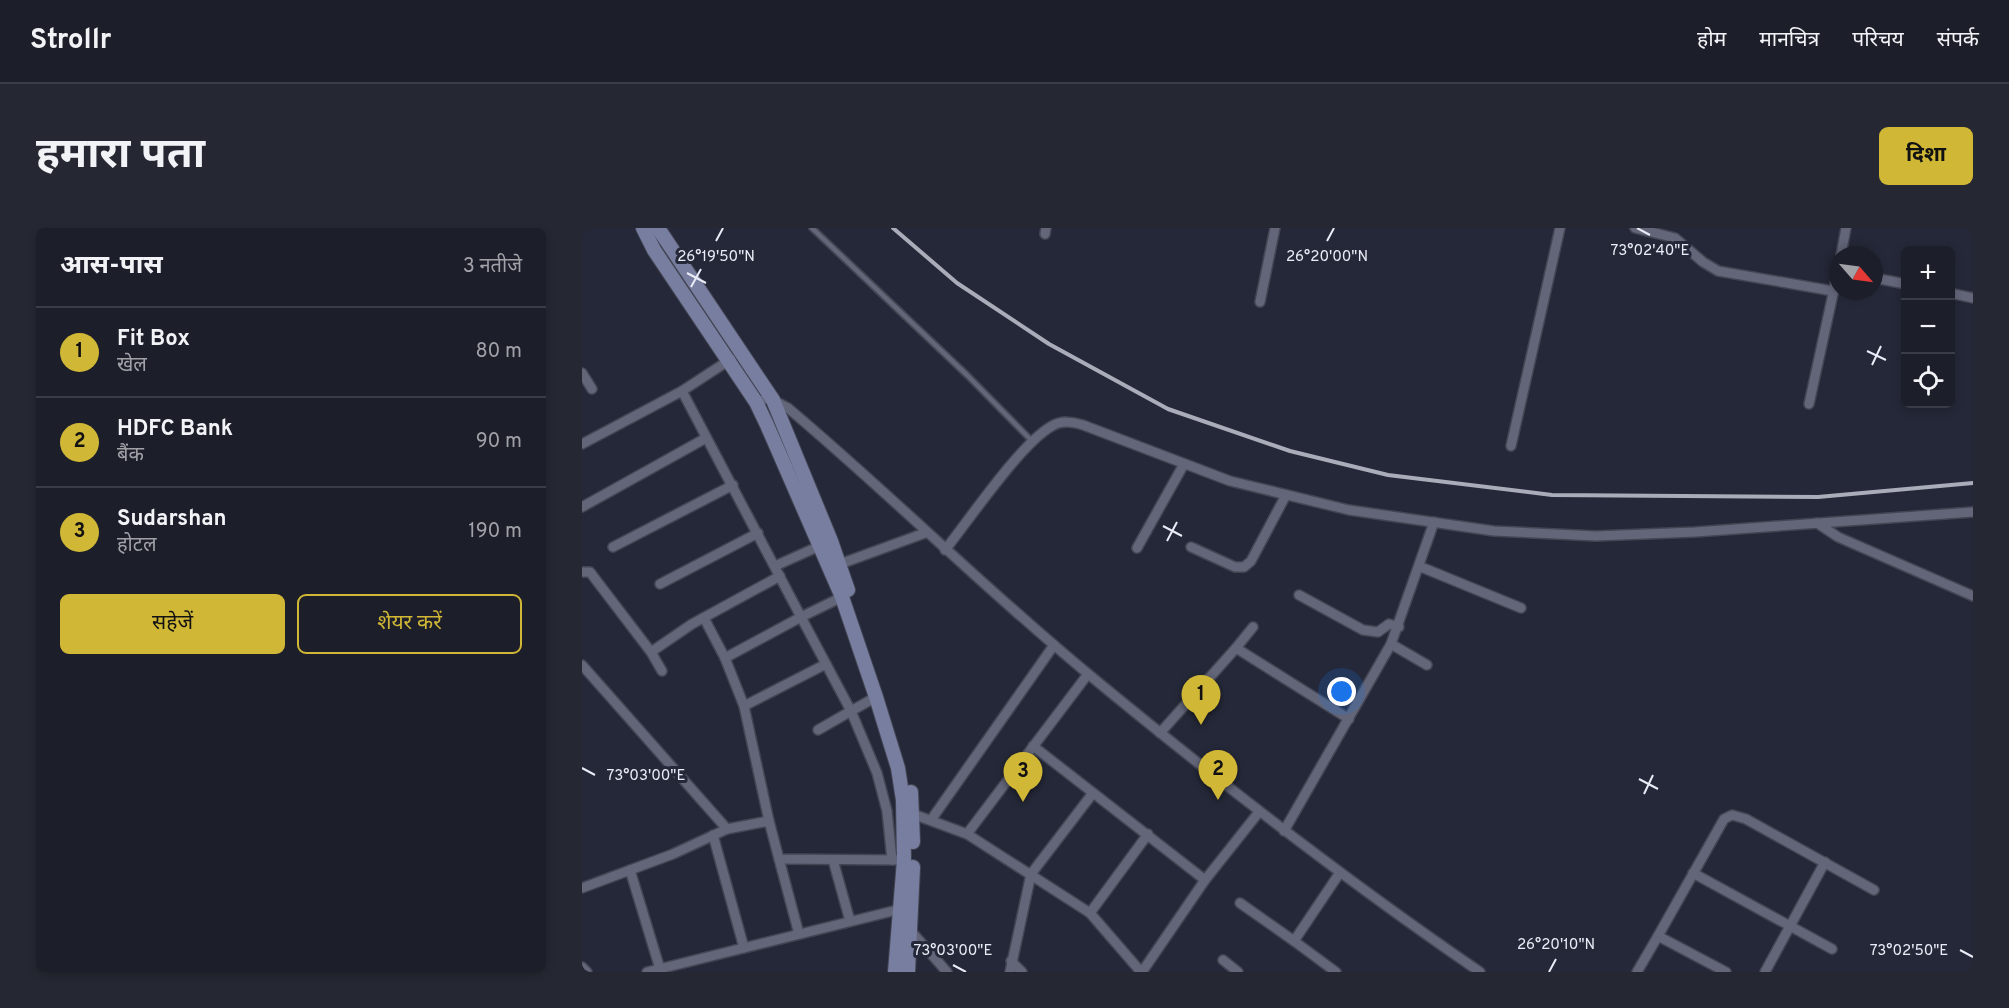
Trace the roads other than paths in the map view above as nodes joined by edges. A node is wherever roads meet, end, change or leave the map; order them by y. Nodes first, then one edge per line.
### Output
1 (643, 228) edge
2 (658, 228) edge
3 (812, 228) edge
4 (1275, 228) edge
5 (1560, 228) edge
6 (1635, 228) edge
7 (1846, 228) edge
8 (1843, 246) edge
9 (1883, 280) edge
10 (1901, 283) edge
11 (1829, 290) edge
12 (1955, 295) edge
13 (1973, 298) edge
14 (1831, 300) edge
15 (1260, 302) dead end
16 (740, 352) junction
17 (729, 361) junction
18 (582, 373) edge
19 (592, 389) dead end
20 (682, 391) junction
21 (773, 400) junction
22 (756, 402) junction
23 (1809, 404) dead end
24 (768, 425) junction
25 (784, 425) junction
26 (807, 425) junction
27 (706, 438) junction
28 (1032, 441) junction
29 (582, 444) edge
30 (1510, 446) dead end
31 (1184, 464) junction
32 (733, 485) junction
33 (1286, 495) junction
34 (582, 507) edge
35 (1973, 512) edge
36 (1434, 522) junction
37 (1817, 523) junction
38 (758, 533) junction
39 (925, 533) junction
40 (826, 543) junction
41 (613, 547) dead end
42 (1191, 547) dead end
43 (1137, 548) dead end
44 (945, 550) junction
45 (840, 564) junction
46 (775, 566) junction
47 (1421, 567) junction
48 (582, 572) edge
49 (780, 576) junction
50 (660, 584) dead end
51 (1299, 595) dead end
52 (1973, 596) edge
53 (842, 597) junction
54 (1521, 608) dead end
55 (801, 617) junction
56 (704, 618) junction
57 (1253, 627) dead end
58 (1399, 627) junction
59 (1391, 644) junction
60 (1054, 645) junction
61 (1236, 648) junction
62 (651, 652) junction
63 (725, 658) junction
64 (826, 664) junction
65 (582, 665) edge
66 (1426, 665) dead end
67 (662, 671) dead end
68 (1088, 674) junction
69 (876, 697) junction
70 (744, 706) junction
71 (851, 711) junction
72 (1349, 719) junction
73 (818, 730) dead end
74 (1160, 733) junction
75 (1033, 746) junction
76 (1093, 793) junction
77 (1258, 812) junction
78 (913, 814) junction
79 (931, 820) junction
80 (769, 821) junction
81 (727, 829) junction
82 (1284, 831) junction
83 (967, 834) junction
84 (1148, 834) junction
85 (713, 836) junction
86 (779, 859) junction
87 (833, 860) junction
88 (898, 860) junction
89 (1825, 862) junction
90 (630, 870) junction
91 (1693, 873) junction
92 (1031, 874) junction
93 (1339, 874) junction
94 (1205, 880) junction
95 (582, 888) edge
96 (1874, 890) dead end
97 (1240, 903) dead end
98 (906, 908) junction
99 (1090, 913) junction
100 (850, 921) junction
101 (1788, 925) junction
102 (904, 930) junction
103 (799, 934) junction
104 (1658, 936) junction
105 (1294, 941) junction
106 (744, 948) junction
107 (1832, 949) dead end
108 (1223, 960) dead end
109 (1011, 961) junction
110 (582, 966) edge
111 (660, 969) junction
112 (587, 972) edge
113 (647, 972) edge
114 (895, 972) edge
115 (908, 972) edge
116 (947, 972) edge
117 (1010, 972) edge
118 (1022, 972) edge
119 (1141, 972) edge
120 (1238, 972) edge
121 (1336, 972) edge
122 (1480, 972) edge
123 (1637, 972) edge
124 (1726, 972) edge
125 (1765, 972) edge

1 - 17 main road
2 - 16 main road
3 - 28 lane
4 - 15 street
5 - 30 street
6 - 11 street
7 - 8 street
9 - 10 street
12 - 13 street
14 - 23 street
16 - 17 street
16 - 21 main road
17 - 20 street
17 - 22 main road
18 - 19 street
20 - 27 street
20 - 29 street
21 - 22 street
21 - 25 main road
21 - 26 street
22 - 24 main road
24 - 25 street
24 - 40 main road
25 - 26 street
25 - 40 main road
26 - 39 street
27 - 32 street
27 - 34 street
28 - 31 street
28 - 44 street
31 - 33 street
31 - 43 street
32 - 38 street
32 - 41 street
33 - 36 street
33 - 42 street
35 - 37 street
36 - 37 street
36 - 47 street
37 - 52 street
38 - 46 street
38 - 50 street
39 - 44 street
39 - 45 street
40 - 45 main road
40 - 46 street
40 - 53 main road
44 - 60 street
45 - 78 main road
46 - 49 street
47 - 54 street
47 - 58 street
48 - 62 street
49 - 55 street
49 - 56 street
51 - 58 street
53 - 55 street
53 - 69 main road
55 - 63 street
55 - 64 street
56 - 62 street
56 - 63 street
57 - 61 street
58 - 59 street
59 - 66 street
59 - 72 street
60 - 68 street
60 - 79 street
61 - 72 street
61 - 74 street
62 - 67 street
63 - 70 street
64 - 70 street
64 - 71 street
65 - 81 street
68 - 74 street
68 - 75 street
69 - 71 street
69 - 88 main road
70 - 80 street
71 - 73 street
71 - 88 street
72 - 82 street
74 - 77 street
75 - 76 street
75 - 83 street
76 - 84 street
76 - 92 street
77 - 82 street
77 - 94 street
78 - 79 street
78 - 98 main road
79 - 83 street
80 - 81 street
80 - 86 street
81 - 85 street
82 - 93 street
83 - 92 street
84 - 94 street
84 - 99 street
85 - 90 street
85 - 106 street
86 - 87 street
86 - 103 street
87 - 88 street
87 - 100 street
88 - 98 main road
89 - 91 street
89 - 96 street
89 - 101 street
90 - 95 street
90 - 111 street
91 - 101 street
91 - 104 street
92 - 99 street
92 - 109 street
93 - 105 street
93 - 122 street
94 - 119 street
97 - 105 street
98 - 100 street
98 - 102 main road
99 - 119 street
100 - 103 street
101 - 107 street
101 - 125 street
102 - 114 main road
102 - 115 main road
102 - 116 street
103 - 106 street
104 - 123 street
104 - 124 street
105 - 121 street
106 - 111 street
108 - 120 street
109 - 117 street
109 - 118 street
110 - 112 street
111 - 113 street

